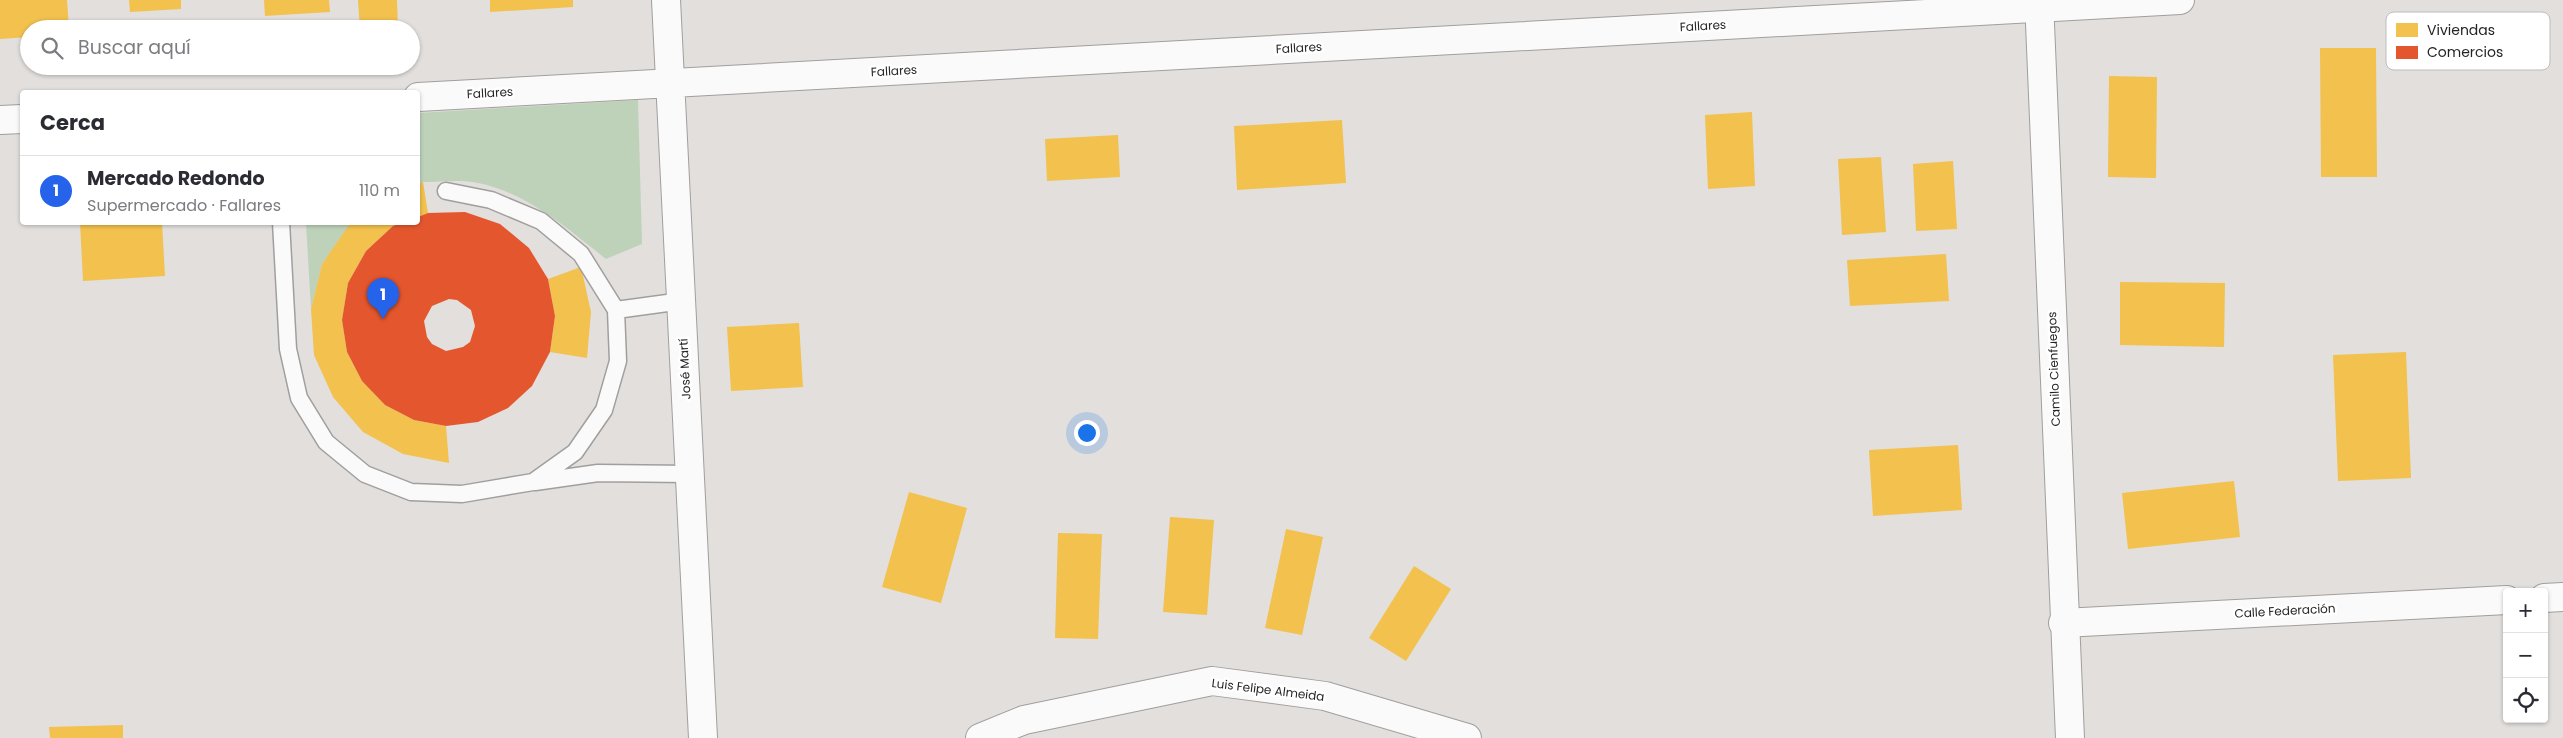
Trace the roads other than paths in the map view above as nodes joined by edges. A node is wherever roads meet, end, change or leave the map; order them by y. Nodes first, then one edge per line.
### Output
1 (666, 0) edge
2 (2180, 0) edge
3 (2040, 4) edge
4 (670, 83) junction
5 (420, 97) edge
6 (20, 119) edge
7 (0, 120) edge
8 (446, 191) dead end
9 (281, 225) edge
10 (682, 301) junction
11 (616, 310) junction
12 (690, 474) junction
13 (532, 482) junction
14 (2563, 597) edge
15 (2548, 598) edge
16 (2503, 600) edge
17 (2063, 623) junction
18 (703, 738) edge
19 (980, 738) edge
20 (1467, 738) edge
21 (2070, 738) edge

1 - 4 street, José Martí
2 - 3 street, Fallares
3 - 4 street, Fallares
3 - 17 street, Camilo Cienfuegos
4 - 5 street, Fallares
4 - 10 street, José Martí
6 - 7 street
8 - 11 lane
9 - 13 lane
10 - 11 lane
10 - 12 street, José Martí
11 - 13 lane
12 - 13 lane
12 - 18 street, José Martí
14 - 15 street
16 - 17 street, Calle Federación
17 - 21 street, Camilo Cienfuegos
19 - 20 street, Luis Felipe Almeida

